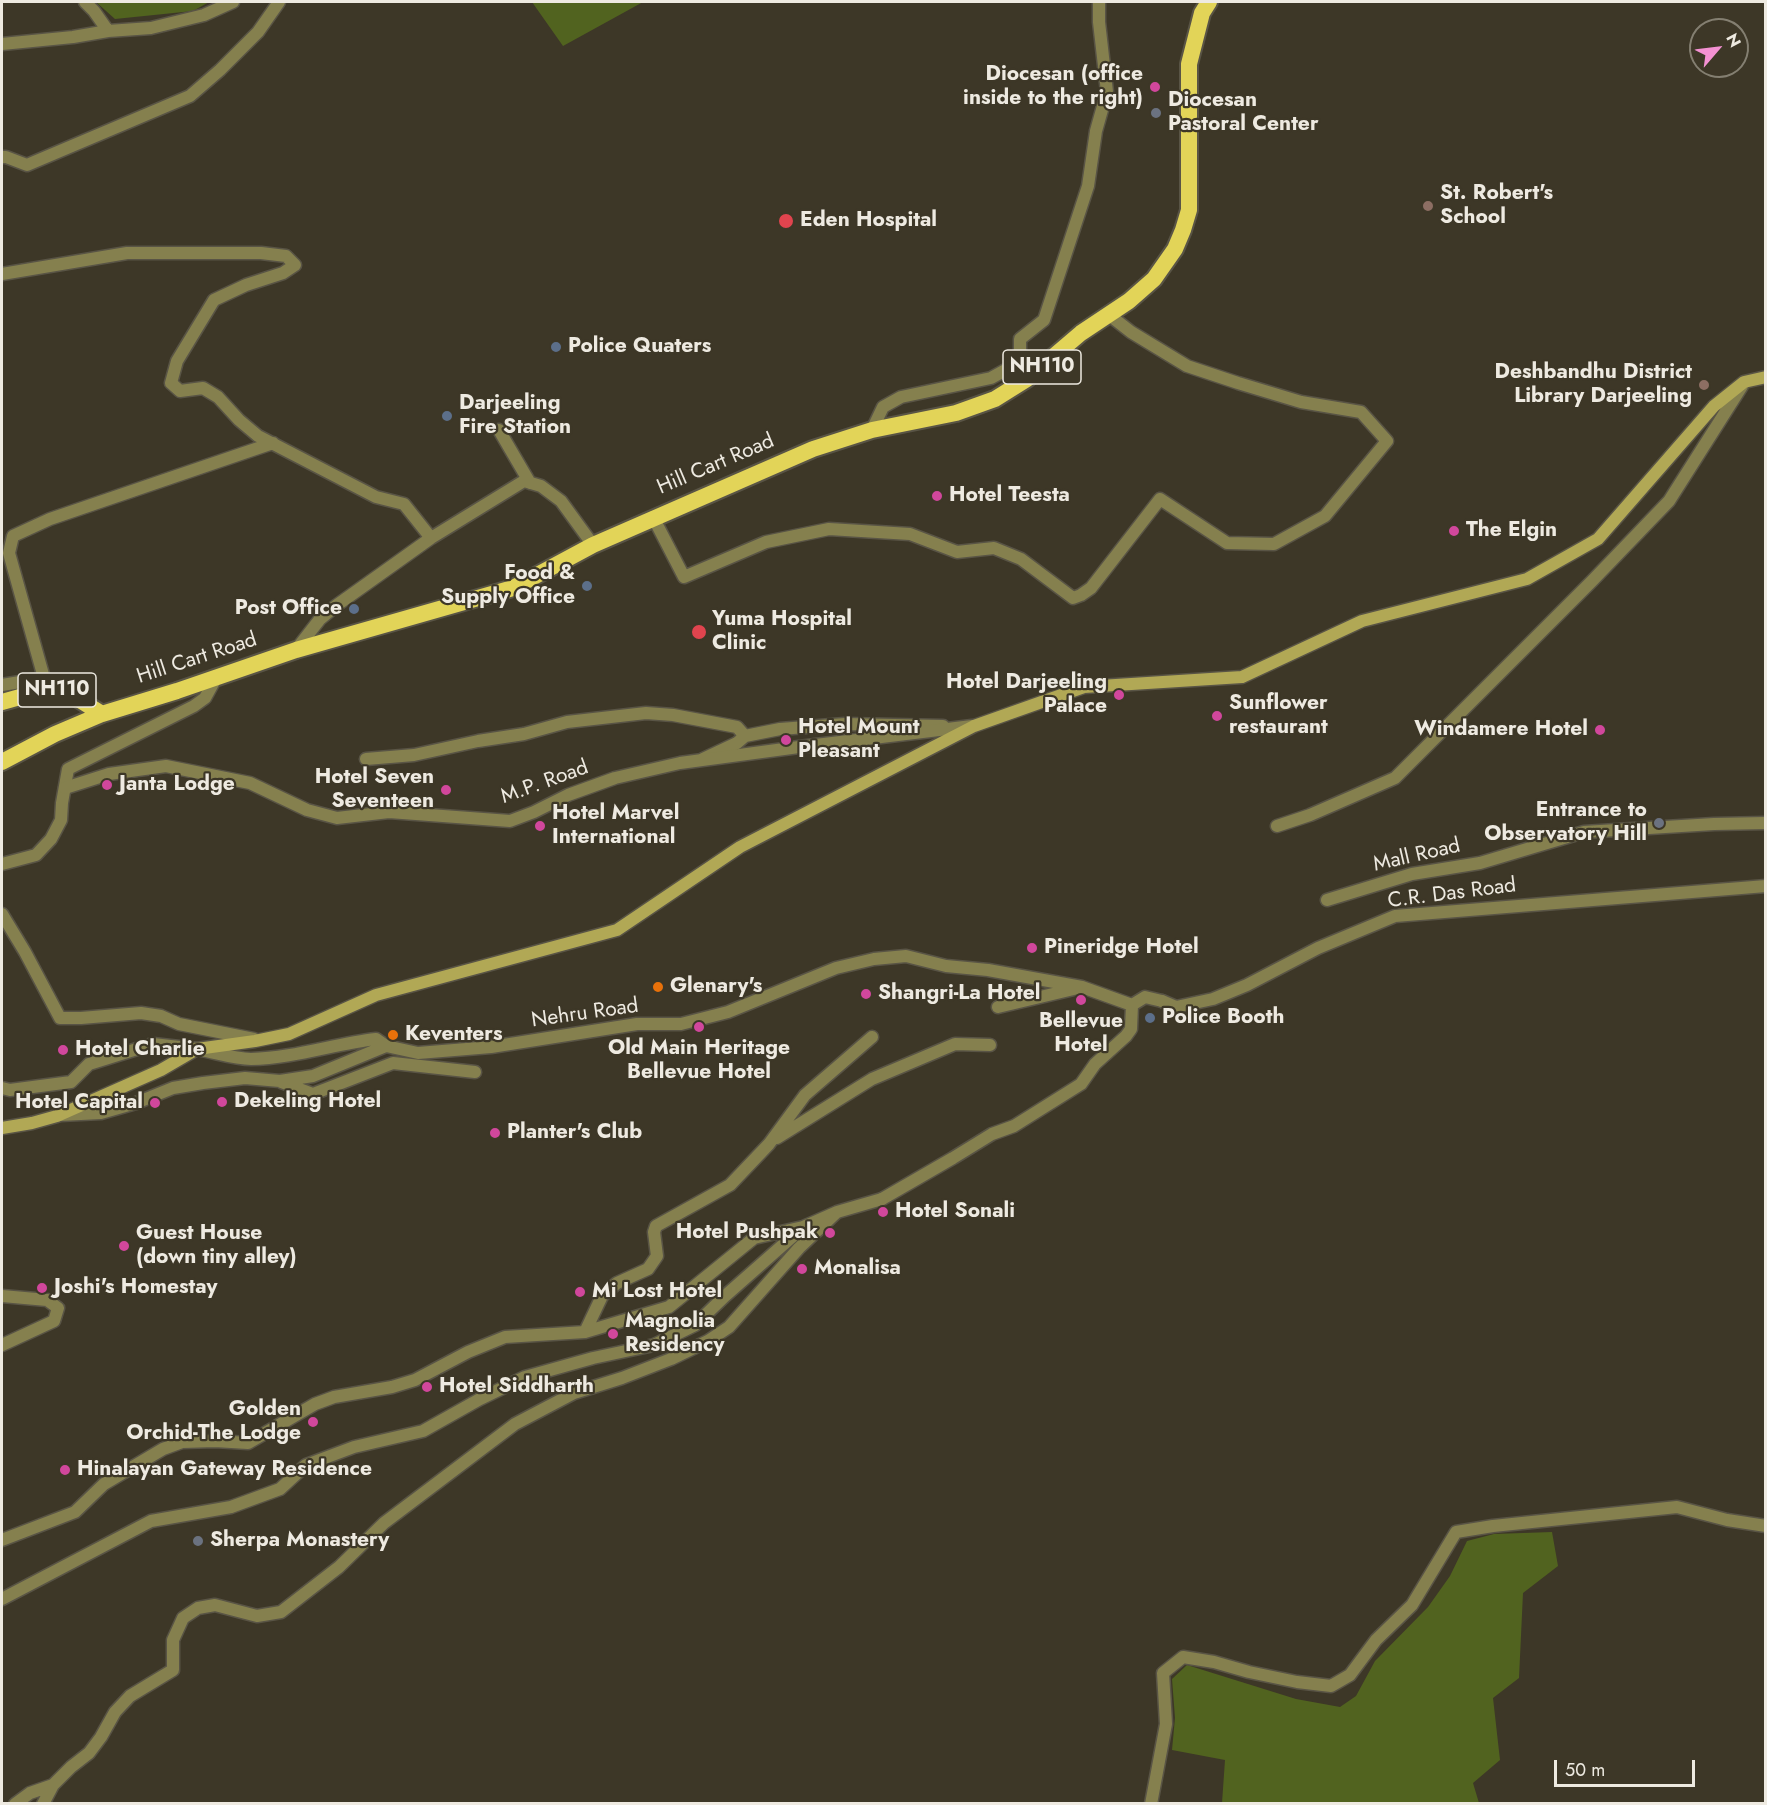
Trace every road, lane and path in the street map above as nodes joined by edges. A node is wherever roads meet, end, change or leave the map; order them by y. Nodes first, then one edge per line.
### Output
1 (85, 2) edge
2 (233, 2) edge
3 (279, 2) edge
4 (1099, 2) edge
5 (1209, 2) edge
6 (108, 31) junction
7 (2, 44) edge
8 (2, 157) edge
9 (2, 274) edge
10 (1108, 314) junction
11 (1766, 377) edge
12 (1744, 382) junction
13 (499, 430) dead end
14 (872, 430) junction
15 (273, 443) junction
16 (530, 483) junction
17 (653, 517) junction
18 (431, 537) junction
19 (593, 545) junction
20 (296, 650) junction
21 (216, 678) junction
22 (48, 683) junction
23 (2, 685) edge
24 (2, 702) edge
25 (105, 713) junction
26 (974, 726) junction
27 (746, 736) junction
28 (366, 759) dead end
29 (701, 760) junction
30 (2, 762) edge
31 (65, 788) junction
32 (1766, 823) edge
33 (1277, 826) dead end
34 (2, 864) edge
35 (1766, 885) edge
36 (1327, 900) dead end
37 (2, 914) edge
38 (1082, 987) junction
39 (1132, 1005) junction
40 (998, 1007) dead end
41 (872, 1037) dead end
42 (261, 1040) junction
43 (386, 1046) junction
44 (990, 1046) dead end
45 (197, 1049) junction
46 (475, 1072) dead end
47 (280, 1081) junction
48 (2, 1088) edge
49 (57, 1116) junction
50 (2, 1128) edge
51 (769, 1144) junction
52 (837, 1212) junction
53 (803, 1227) junction
54 (2, 1296) edge
55 (585, 1332) junction
56 (2, 1345) edge
57 (1766, 1526) edge
58 (2, 1540) edge
59 (2, 1599) edge
60 (53, 1785) junction
61 (15, 1803) edge
62 (43, 1803) edge
63 (1151, 1803) edge

1 - 6 street
2 - 6 street
3 - 8 street
4 - 14 street
5 - 10 highway, Hill Cart Road / NH110
6 - 7 street
9 - 15 street
10 - 14 highway, Hill Cart Road / NH110
10 - 17 street
11 - 12 main road
12 - 26 main road
12 - 33 street
13 - 16 street
14 - 17 highway, Hill Cart Road / NH110
15 - 18 street
15 - 22 street
16 - 18 street
16 - 19 street
17 - 19 highway, Hill Cart Road / NH110
18 - 20 street
19 - 20 highway, Hill Cart Road / NH110
20 - 21 highway, Hill Cart Road / NH110
21 - 25 highway, Hill Cart Road / NH110
21 - 31 street
22 - 23 street
22 - 24 highway, NH110
22 - 25 highway, NH110
25 - 30 highway, Hill Cart Road
26 - 27 street
26 - 29 street, M.P. Road
26 - 42 main road
27 - 28 street
27 - 29 street
29 - 31 street, M.P. Road
31 - 34 street
32 - 36 street, Mall Road
35 - 39 street, C.R. Das Road
37 - 42 street
38 - 39 street, Nehru Road
38 - 40 street
38 - 43 street, Nehru Road
39 - 52 street
41 - 51 street
42 - 45 main road
43 - 45 street, Nehru Road
43 - 47 street
44 - 51 street
45 - 48 street, Nehru Road
45 - 49 main road
46 - 47 street
47 - 49 street
49 - 50 main road
51 - 55 street
52 - 53 street
52 - 60 street
53 - 55 street
53 - 59 street
54 - 56 street
55 - 58 street
57 - 63 street
60 - 61 street
60 - 62 street

